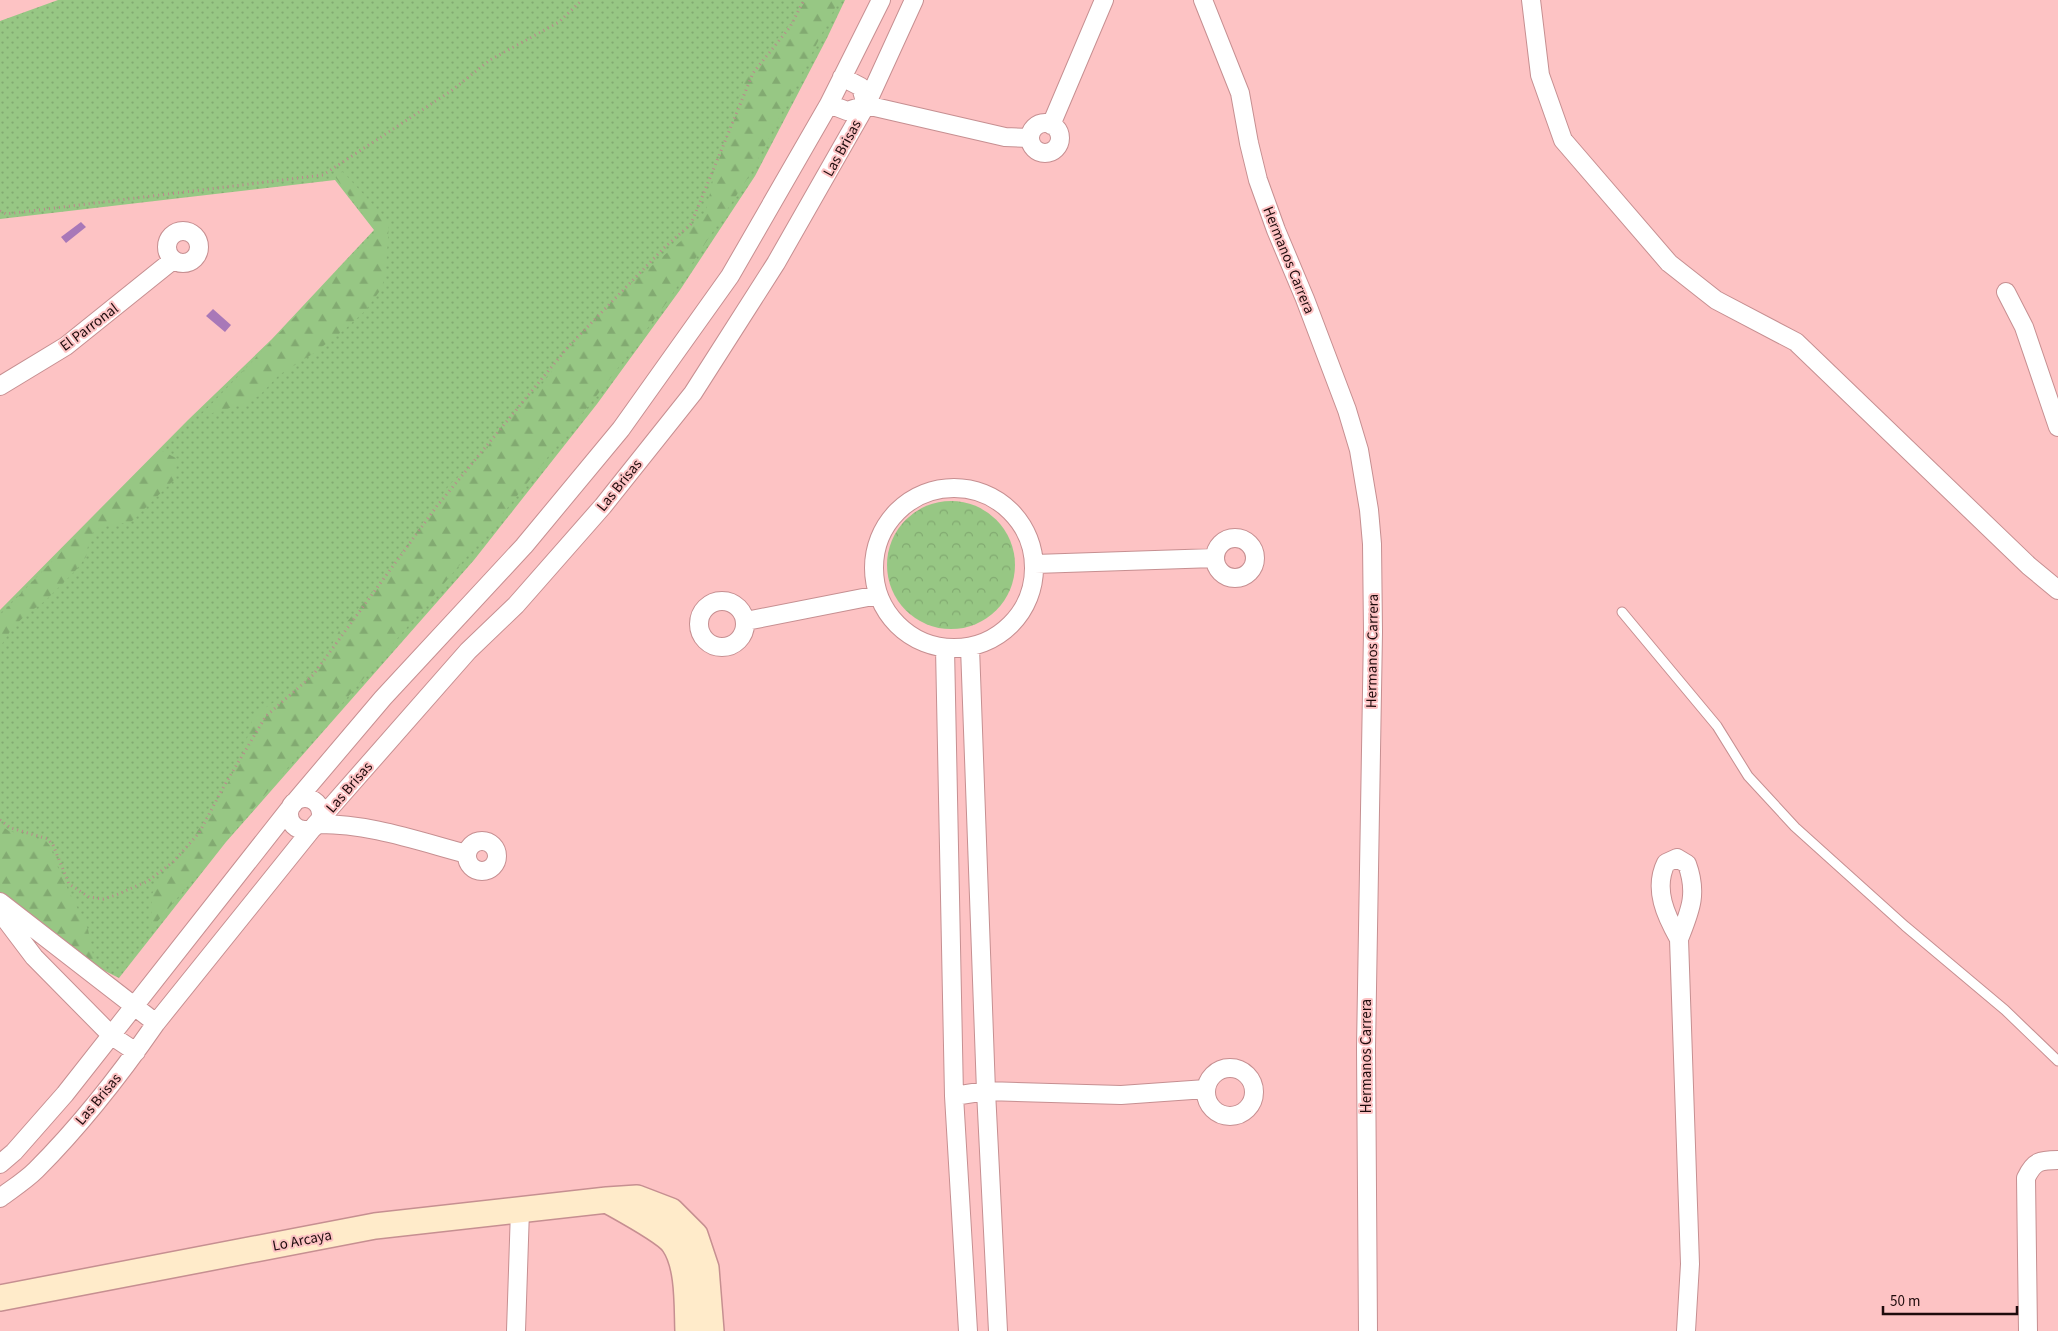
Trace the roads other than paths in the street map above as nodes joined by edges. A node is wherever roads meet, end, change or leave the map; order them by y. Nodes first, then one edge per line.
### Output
1 (880, 0) edge
2 (914, 0) edge
3 (1104, 0) edge
4 (1203, 0) edge
5 (1531, 0) edge
6 (842, 77) junction
7 (829, 104) junction
8 (866, 105) junction
9 (1051, 125) junction
10 (1030, 138) junction
11 (173, 260) dead end
12 (2006, 292) dead end
13 (0, 386) edge
14 (2058, 427) edge
15 (1215, 558) dead end
16 (1035, 564) junction
17 (2058, 590) edge
18 (878, 595) junction
19 (1622, 612) dead end
20 (746, 621) dead end
21 (970, 647) junction
22 (945, 648) junction
23 (294, 803) junction
24 (316, 824) junction
25 (467, 854) dead end
26 (0, 902) edge
27 (0, 912) edge
28 (1679, 939) dead end
29 (134, 1008) junction
30 (156, 1023) junction
31 (112, 1036) junction
32 (136, 1052) junction
33 (2058, 1061) edge
34 (1206, 1089) dead end
35 (986, 1091) junction
36 (954, 1096) junction
37 (2058, 1160) edge
38 (0, 1164) edge
39 (0, 1198) edge
40 (607, 1200) junction
41 (520, 1210) junction
42 (0, 1298) edge
43 (516, 1331) edge
44 (688, 1331) edge
45 (711, 1331) edge
46 (968, 1331) edge
47 (998, 1331) edge
48 (1368, 1331) edge
49 (1686, 1331) edge
50 (2028, 1331) edge

1 - 6 street, Las Brisas
2 - 8 street, Las Brisas
3 - 9 street
4 - 48 street, Hermanos Carrera
5 - 17 street
6 - 7 street, Las Brisas
6 - 8 street, Las Brisas
7 - 8 street, Las Brisas
7 - 23 street, Las Brisas
8 - 10 street
8 - 24 street, Las Brisas
9 - 10 street
9 - 10 street
11 - 13 street, El Parronal
12 - 14 street
15 - 16 street
16 - 18 street
16 - 21 street
18 - 20 street
18 - 22 street
19 - 33 lane
21 - 22 street
21 - 35 street
22 - 36 street
23 - 24 street, Las Brisas
23 - 29 street, Las Brisas
24 - 25 street
24 - 30 street, Las Brisas
26 - 29 street
27 - 31 street
28 - 49 street
29 - 30 street
29 - 31 street, Las Brisas
30 - 32 street, Las Brisas
31 - 32 street
31 - 38 street, Las Brisas
32 - 39 street, Las Brisas
34 - 35 street
35 - 36 street
35 - 47 street
36 - 46 street
37 - 50 street
40 - 41 street, Lo Arcaya
40 - 44 street
40 - 45 street, Lo Arcaya
41 - 42 street, Lo Arcaya
41 - 43 street

